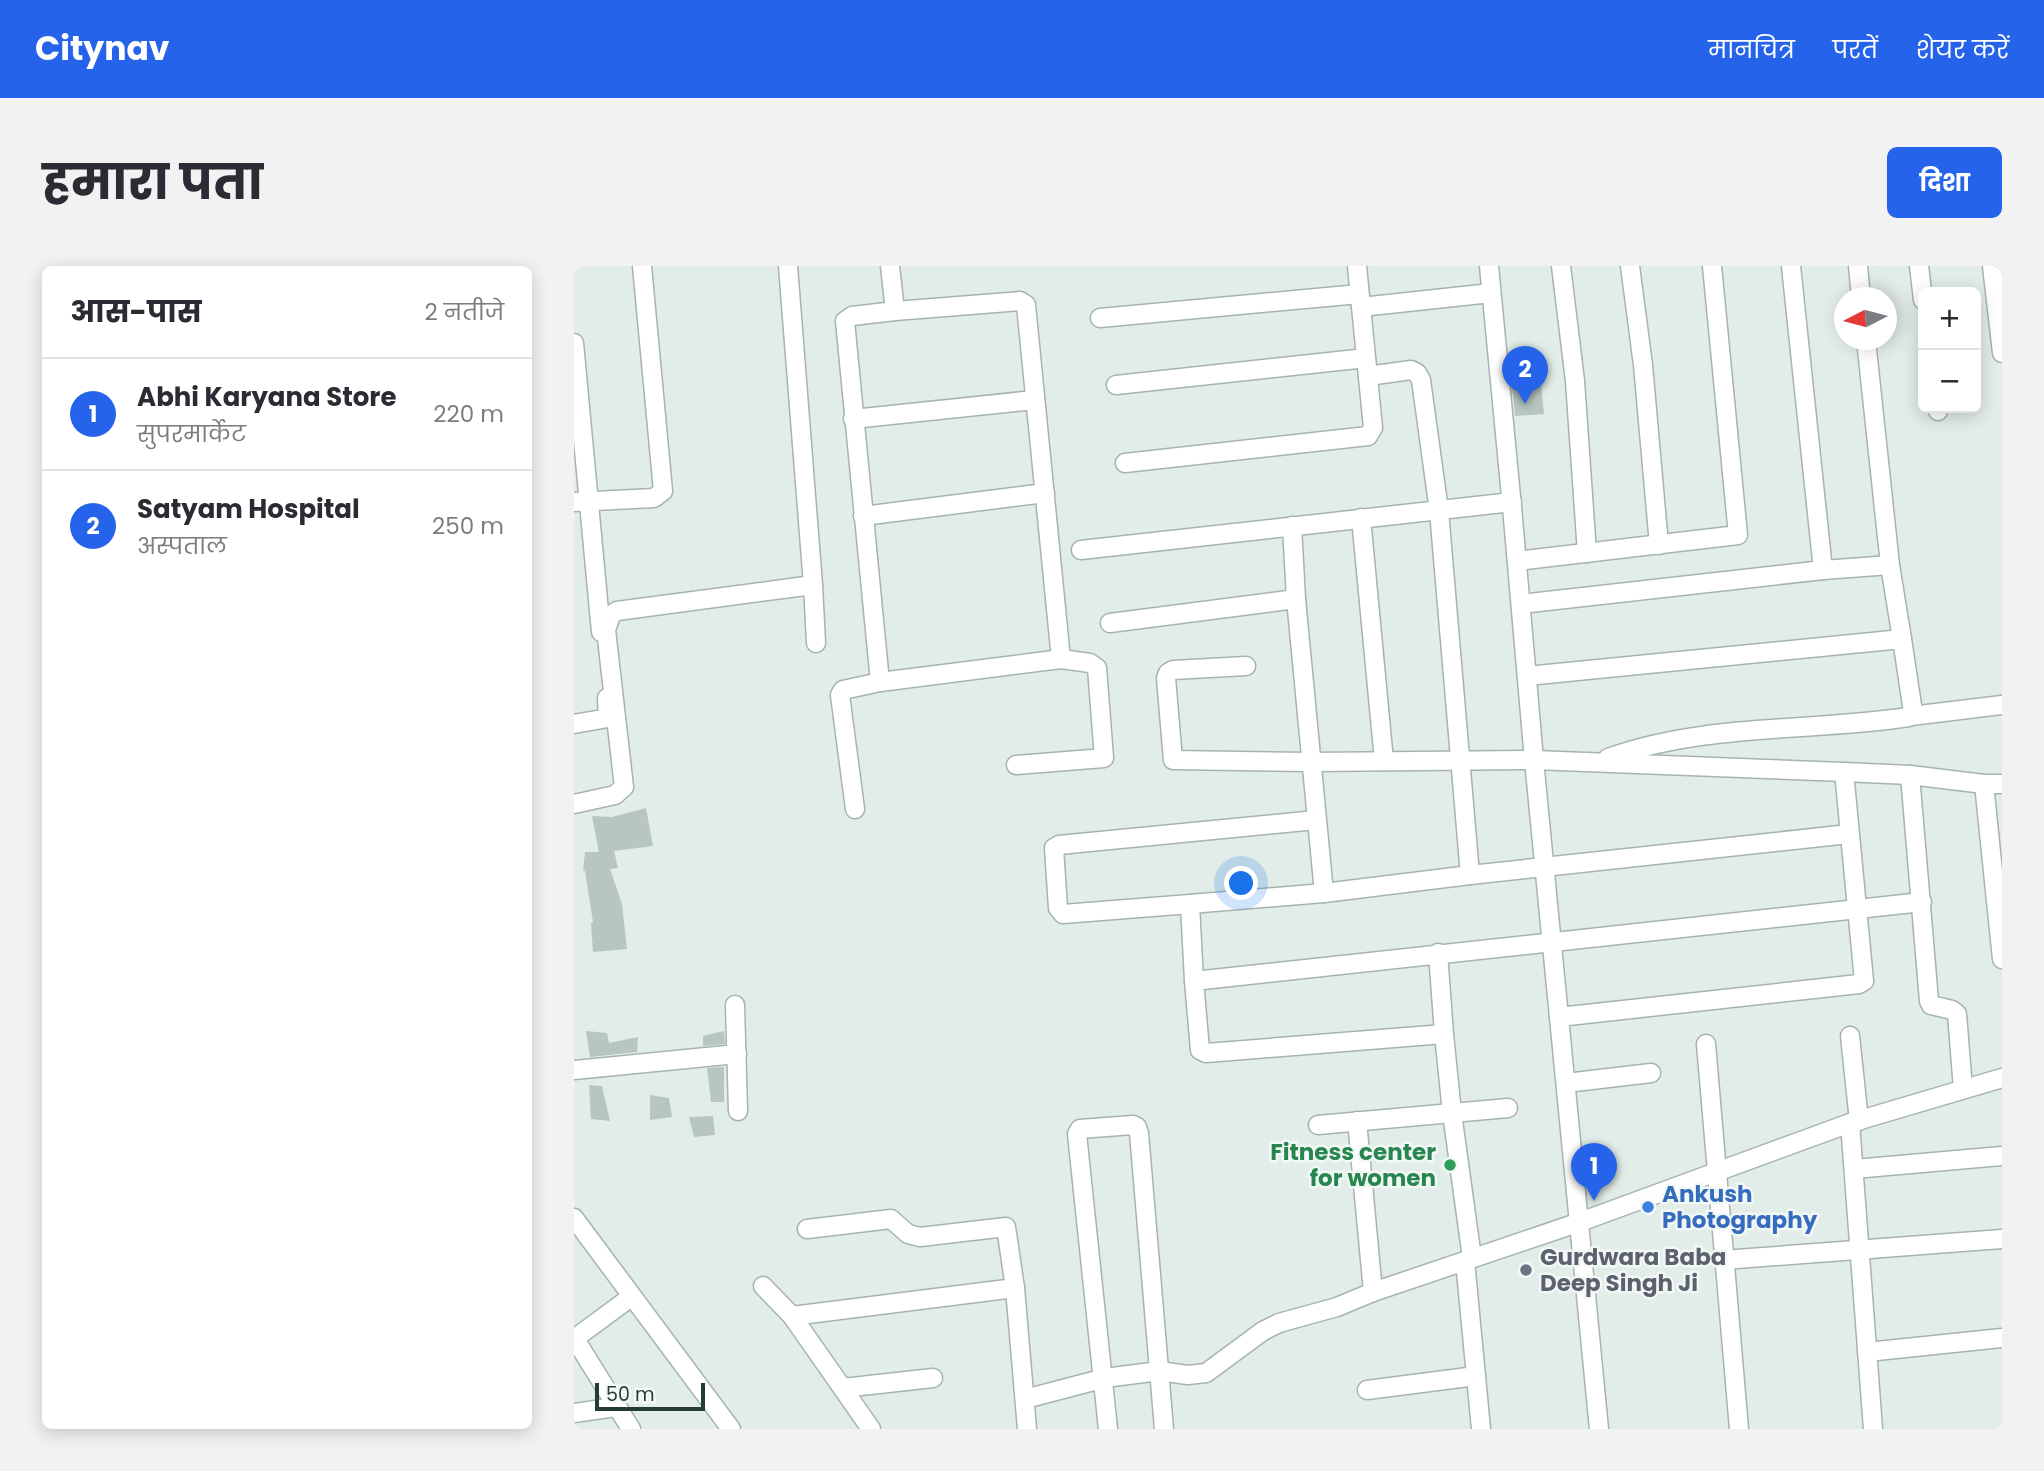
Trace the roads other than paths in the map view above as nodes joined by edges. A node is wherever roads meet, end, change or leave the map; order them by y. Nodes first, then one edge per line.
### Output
1 (642, 266) edge
2 (788, 266) edge
3 (890, 266) edge
4 (1357, 266) edge
5 (1489, 266) edge
6 (1561, 266) edge
7 (1630, 266) edge
8 (1712, 266) edge
9 (1791, 266) edge
10 (1858, 266) edge
11 (1919, 266) edge
12 (1992, 266) edge
13 (1860, 287) edge
14 (1921, 287) edge
15 (1491, 293) junction
16 (1360, 301) junction
17 (895, 311) junction
18 (1100, 318) dead end
19 (574, 343) edge
20 (1867, 350) edge
21 (2002, 353) edge
22 (1366, 358) junction
23 (1368, 376) junction
24 (1116, 385) dead end
25 (1034, 400) junction
26 (853, 419) junction
27 (1125, 463) dead end
28 (1045, 493) junction
29 (582, 502) edge
30 (1512, 502) junction
31 (1439, 511) junction
32 (863, 516) junction
33 (1361, 518) junction
34 (1292, 526) junction
35 (1659, 545) junction
36 (1081, 550) dead end
37 (1587, 553) junction
38 (1517, 561) junction
39 (1890, 565) junction
40 (1823, 570) junction
41 (813, 585) junction
42 (1296, 599) junction
43 (1521, 604) junction
44 (1110, 623) dead end
45 (1902, 639) junction
46 (816, 643) dead end
47 (1061, 659) junction
48 (1246, 666) dead end
49 (1527, 676) junction
50 (880, 682) junction
51 (2002, 705) edge
52 (1911, 716) junction
53 (574, 723) edge
54 (1461, 760) junction
55 (1534, 760) junction
56 (1384, 761) junction
57 (1311, 762) junction
58 (1597, 762) junction
59 (1016, 765) dead end
60 (1844, 772) junction
61 (1910, 775) junction
62 (1993, 784) edge
63 (574, 804) edge
64 (855, 809) dead end
65 (1316, 820) junction
66 (1849, 834) junction
67 (1544, 868) junction
68 (1470, 875) junction
69 (1324, 893) junction
70 (1922, 902) junction
71 (1190, 904) junction
72 (1856, 910) junction
73 (1552, 943) junction
74 (1438, 953) junction
75 (2002, 959) edge
76 (1194, 981) junction
77 (735, 1004) dead end
78 (1559, 1017) junction
79 (1444, 1034) junction
80 (1850, 1036) dead end
81 (1706, 1044) dead end
82 (737, 1054) junction
83 (574, 1070) edge
84 (1651, 1073) dead end
85 (2002, 1078) edge
86 (1566, 1083) junction
87 (1963, 1089) junction
88 (1508, 1108) dead end
89 (738, 1111) dead end
90 (1452, 1113) junction
91 (1357, 1121) junction
92 (1855, 1122) junction
93 (1318, 1125) dead end
94 (2002, 1156) edge
95 (1854, 1169) junction
96 (1716, 1171) junction
97 (574, 1218) edge
98 (1580, 1222) junction
99 (807, 1229) dead end
100 (2002, 1239) edge
101 (1860, 1249) junction
102 (1469, 1259) junction
103 (1723, 1260) junction
104 (763, 1286) dead end
105 (1015, 1288) junction
106 (1373, 1292) junction
107 (632, 1297) junction
108 (792, 1316) junction
109 (2002, 1338) edge
110 (574, 1339) edge
111 (1867, 1352) junction
112 (1158, 1371) junction
113 (1476, 1376) junction
114 (933, 1378) dead end
115 (1105, 1378) junction
116 (843, 1388) junction
117 (1367, 1390) dead end
118 (1025, 1399) junction
119 (615, 1407) junction
120 (574, 1413) edge
121 (631, 1429) edge
122 (731, 1429) edge
123 (871, 1429) edge
124 (1027, 1429) edge
125 (1108, 1429) edge
126 (1164, 1429) edge
127 (1481, 1429) edge
128 (1598, 1429) edge
129 (1739, 1429) edge
130 (1873, 1429) edge

1 - 29 street
2 - 41 street
3 - 17 street
4 - 16 street
5 - 15 street
6 - 37 street
7 - 35 street
8 - 35 street
9 - 40 street
10 - 13 street
11 - 14 street
12 - 21 street
15 - 16 street
15 - 30 street
16 - 18 street
16 - 22 street
17 - 25 street
17 - 26 street
19 - 29 street
20 - 39 street
22 - 23 street
22 - 24 street
23 - 27 street
23 - 31 street
25 - 26 street
25 - 28 street
26 - 32 street
28 - 32 street
28 - 47 street
29 - 53 street
30 - 31 street
30 - 38 street
31 - 33 street
31 - 54 street
32 - 50 street
33 - 34 street
33 - 56 street
34 - 36 street
34 - 42 street
35 - 37 street
37 - 38 street
38 - 43 street
39 - 40 street
39 - 45 street
40 - 43 street
41 - 46 street
41 - 63 street
42 - 44 street
42 - 57 street
43 - 49 street
45 - 49 street
45 - 52 street
47 - 50 street
47 - 59 street
48 - 57 street
49 - 55 street
50 - 64 street
51 - 52 street
52 - 58 street
54 - 55 street
54 - 56 street
54 - 68 street
55 - 58 street
55 - 67 street
56 - 57 street
57 - 65 street
58 - 60 street
60 - 61 street
60 - 66 street
61 - 62 street
61 - 70 street
62 - 75 street
65 - 69 street
65 - 71 street
66 - 67 street
66 - 72 street
67 - 68 street
67 - 73 street
68 - 69 street
69 - 71 street
70 - 72 street
70 - 87 street
71 - 76 street
72 - 73 street
72 - 78 street
73 - 74 street
73 - 78 street
74 - 76 street
74 - 79 street
76 - 79 street
77 - 82 street
78 - 86 street
79 - 90 street
80 - 92 street
81 - 96 street
82 - 83 street
82 - 89 street
84 - 86 street
85 - 87 street
86 - 98 street
87 - 92 street
88 - 90 street
90 - 91 street
90 - 102 street
91 - 93 street
91 - 106 street
92 - 95 street
92 - 96 street
94 - 95 street
95 - 101 street
96 - 98 street
96 - 103 street
97 - 107 street
98 - 102 street
98 - 128 street
99 - 105 street
100 - 101 street
101 - 103 street
101 - 111 street
102 - 106 street
102 - 113 street
103 - 129 street
104 - 108 street
105 - 108 street
105 - 118 street
106 - 112 street
107 - 110 street
107 - 122 street
108 - 116 street
109 - 111 street
110 - 119 street
111 - 130 street
112 - 115 street
112 - 115 street
112 - 126 street
113 - 117 street
113 - 127 street
114 - 116 street
115 - 118 street
115 - 125 street
116 - 123 street
118 - 124 street
119 - 120 street
119 - 121 street

